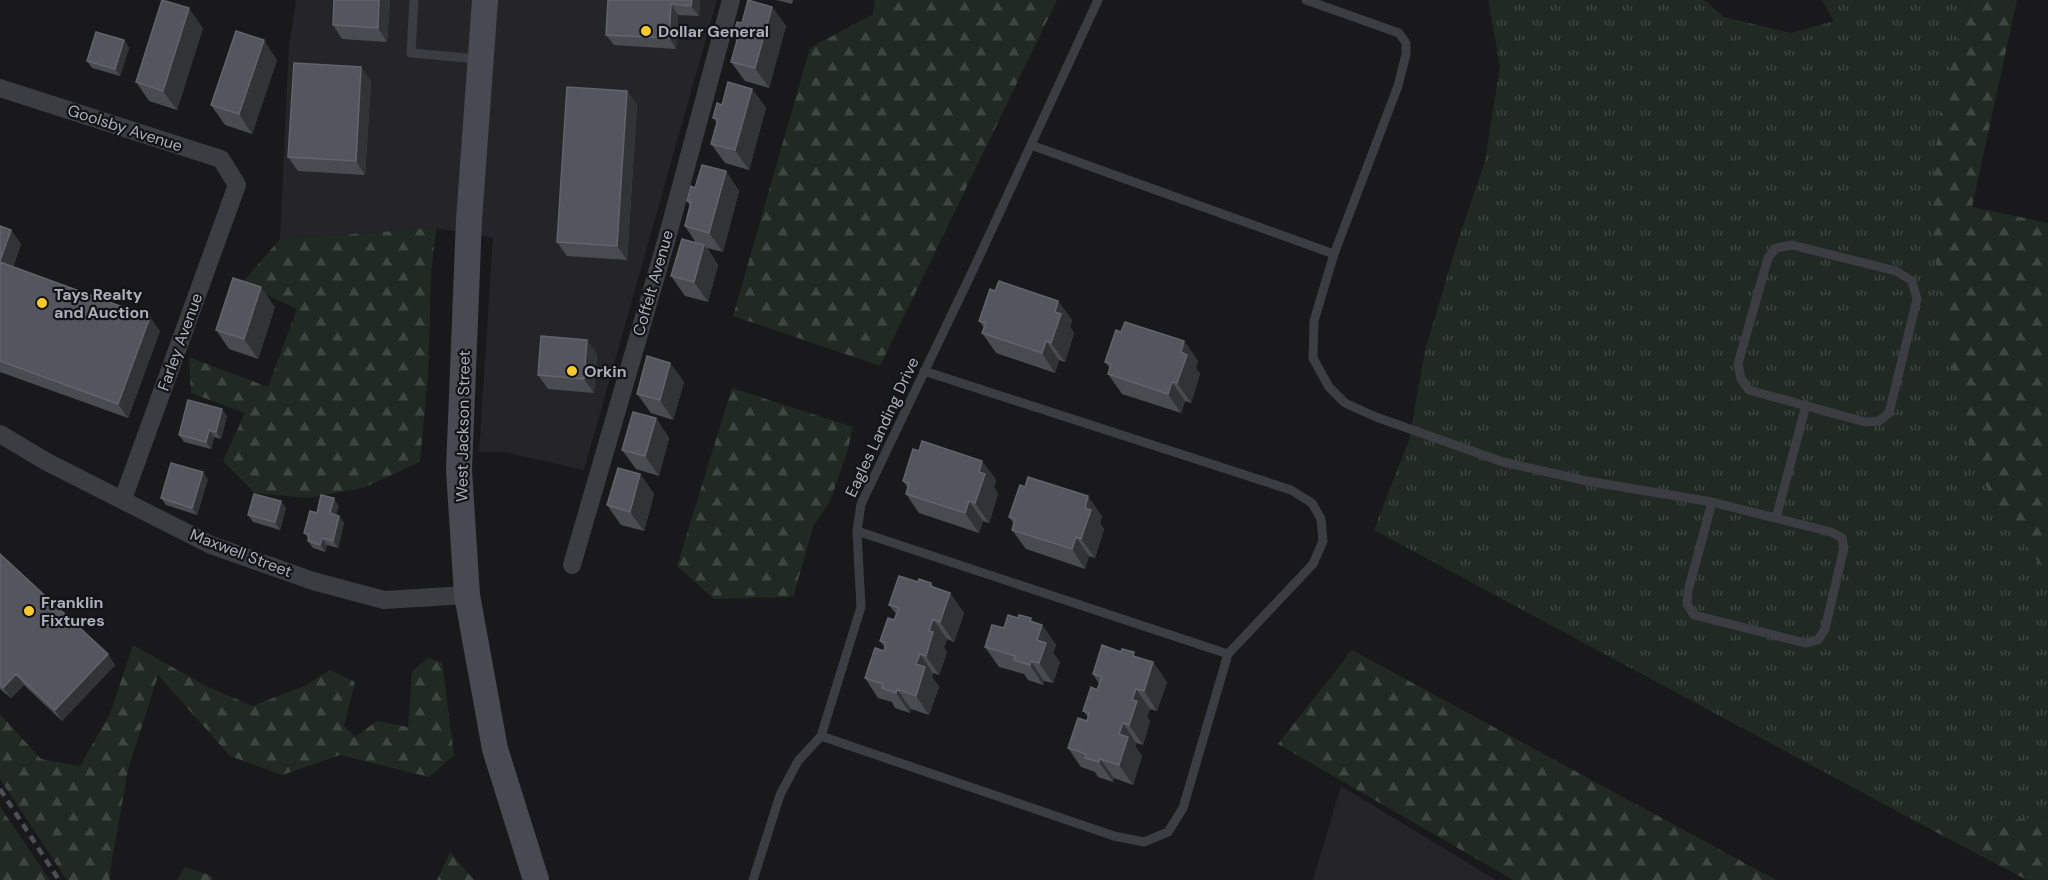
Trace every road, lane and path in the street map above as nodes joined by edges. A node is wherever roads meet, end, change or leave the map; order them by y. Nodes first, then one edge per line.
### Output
1 (414, 0) edge
2 (485, 0) edge
3 (731, 0) edge
4 (1098, 0) edge
5 (1306, 0) edge
6 (481, 60) junction
7 (0, 88) edge
8 (1031, 145) junction
9 (237, 185) joint
10 (1334, 254) junction
11 (924, 371) junction
12 (1806, 405) junction
13 (0, 434) edge
14 (123, 499) junction
15 (1712, 502) junction
16 (1776, 518) junction
17 (857, 531) junction
18 (572, 565) dead end
19 (467, 595) junction
20 (1228, 654) junction
21 (821, 736) junction
22 (536, 880) edge
23 (753, 880) edge

1 - 6 lane
2 - 6 street, West Jackson Street
3 - 18 street, Coffelt Avenue
4 - 8 lane, Eagles Landing Drive
5 - 10 lane
6 - 19 street, West Jackson Street
7 - 9 street, Goolsby Avenue
8 - 10 lane
8 - 11 lane, Eagles Landing Drive
9 - 14 street, Farley Avenue
10 - 15 lane
11 - 17 lane, Eagles Landing Drive
11 - 20 lane
12 - 12 lane
12 - 16 lane
13 - 14 street, Maxwell Street
14 - 19 street, Maxwell Street
15 - 16 lane
15 - 16 lane
17 - 20 lane
17 - 21 lane, Eagles Landing Drive
19 - 22 street, West Jackson Street
20 - 21 lane
21 - 23 lane, Eagles Landing Drive

